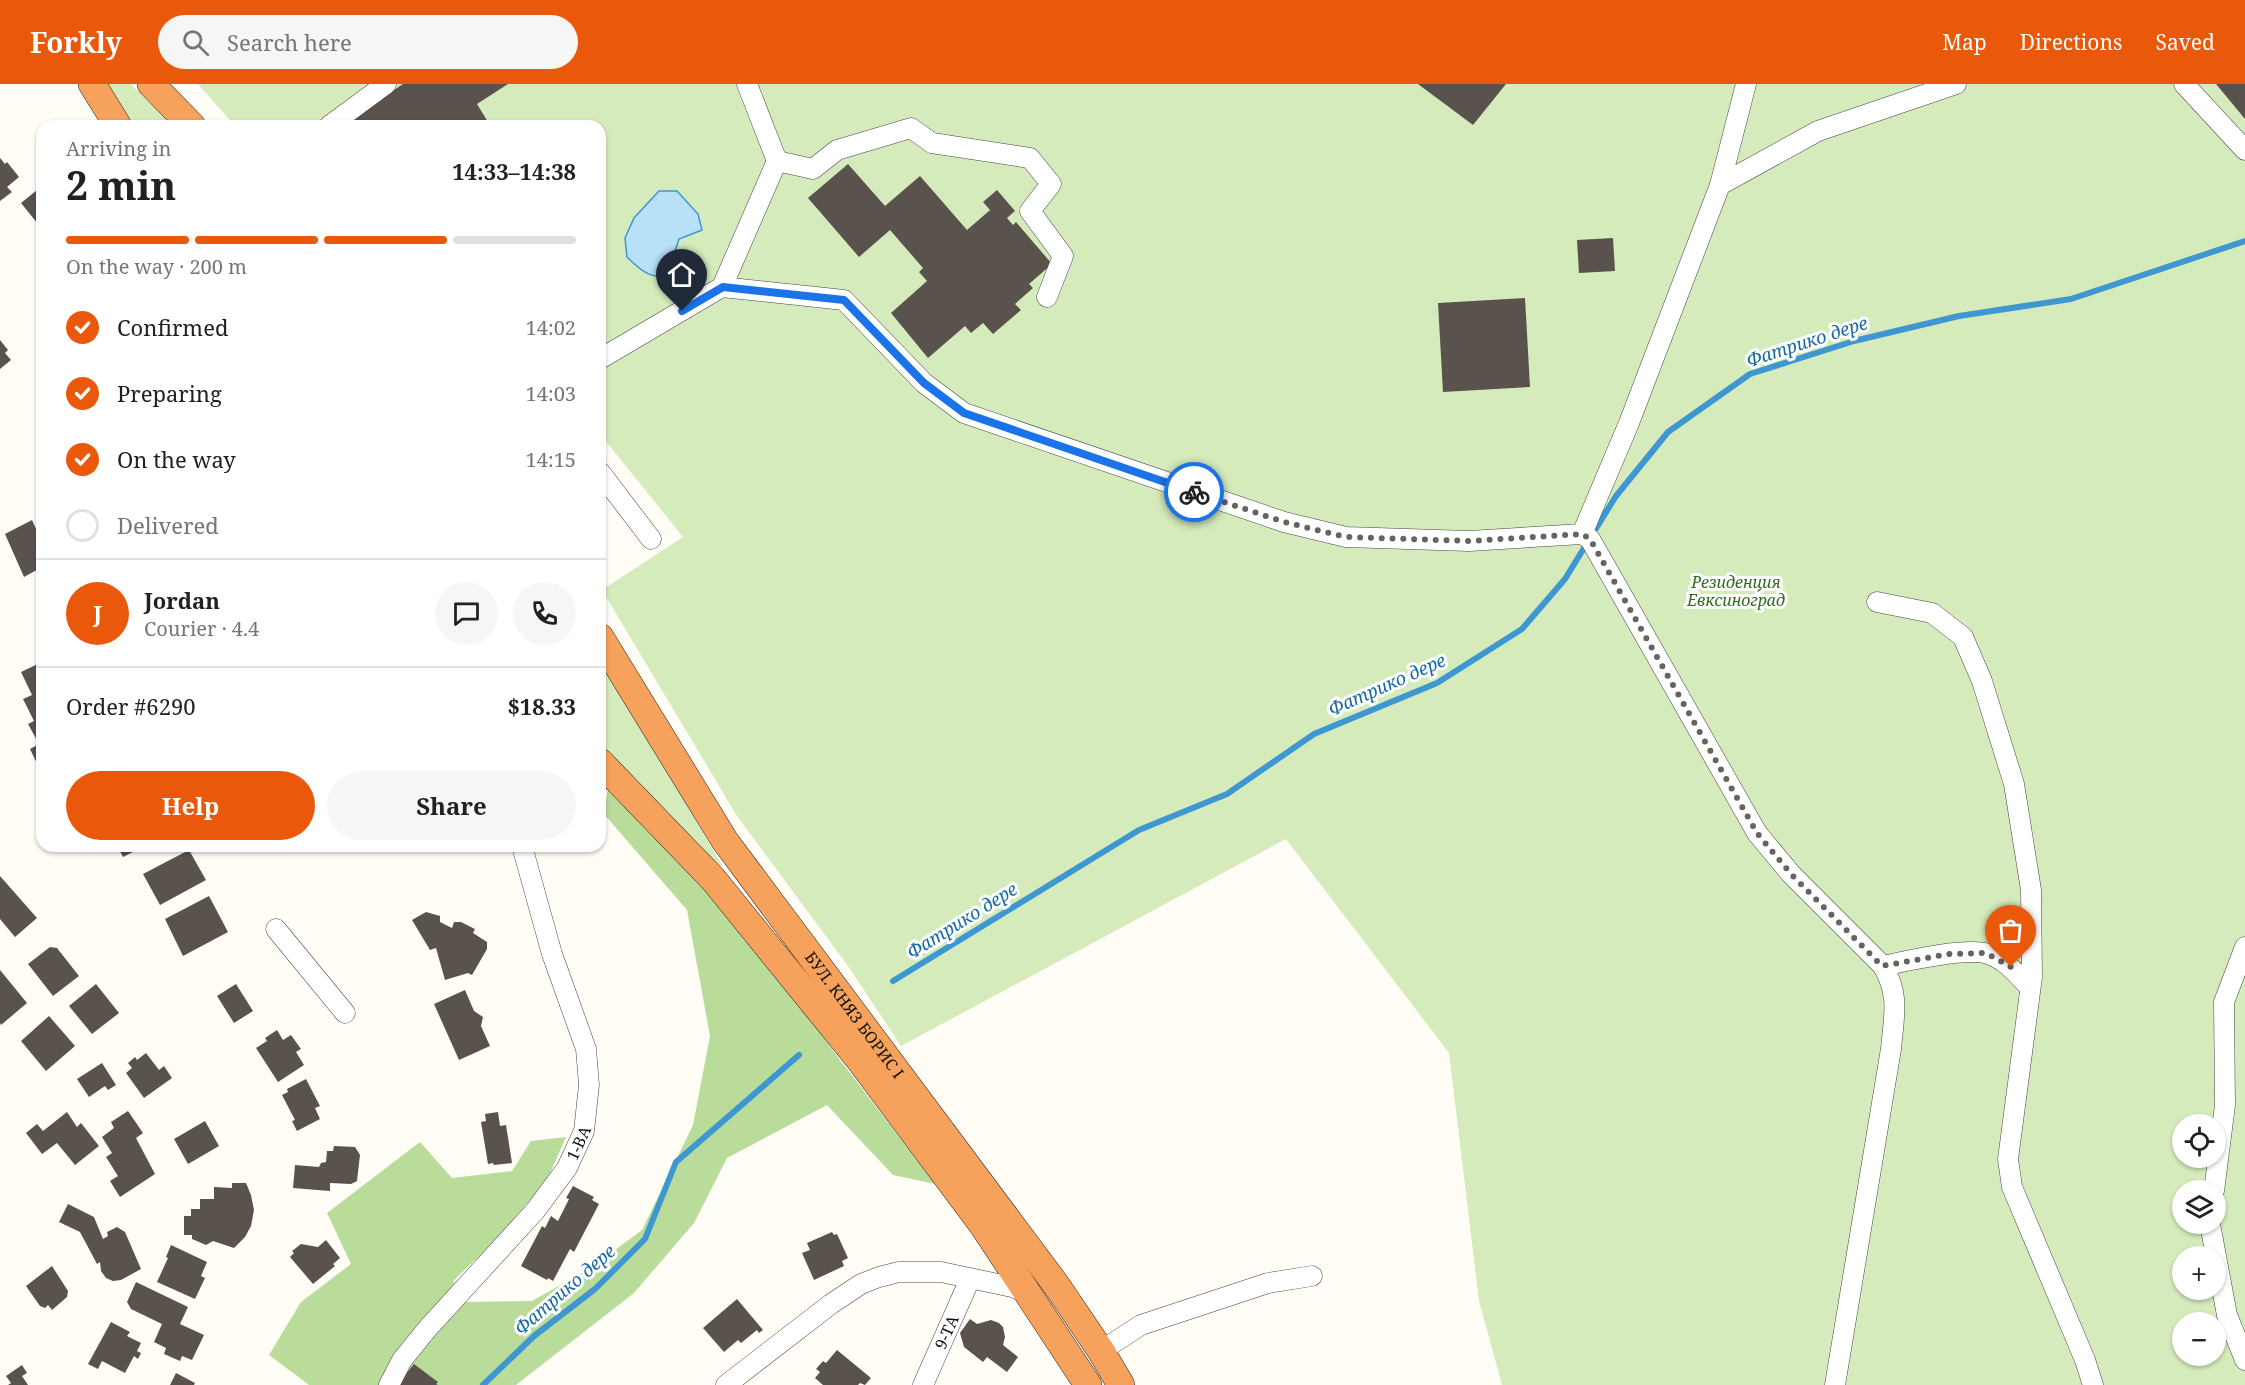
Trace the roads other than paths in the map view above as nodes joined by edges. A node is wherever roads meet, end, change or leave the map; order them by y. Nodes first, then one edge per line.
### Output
1 (92, 84) edge
2 (151, 84) edge
3 (386, 84) edge
4 (747, 84) edge
5 (1746, 84) edge
6 (1956, 84) edge
7 (2184, 84) edge
8 (114, 120) edge
9 (186, 120) edge
10 (337, 120) edge
11 (2245, 150) edge
12 (777, 161) junction
13 (1720, 185) junction
14 (723, 287) junction
15 (1047, 297) dead end
16 (606, 355) edge
17 (606, 480) edge
18 (1582, 534) junction
19 (651, 539) dead end
20 (1877, 602) dead end
21 (606, 647) edge
22 (606, 768) edge
23 (524, 852) edge
24 (276, 929) dead end
25 (2245, 946) edge
26 (1882, 966) junction
27 (2030, 988) junction
28 (345, 1013) dead end
29 (2215, 1180) edge
30 (2212, 1234) edge
31 (1312, 1276) dead end
32 (970, 1279) junction
33 (1030, 1295) junction
34 (1101, 1351) junction
35 (2245, 1360) edge
36 (389, 1385) edge
37 (726, 1385) edge
38 (923, 1385) edge
39 (1088, 1385) edge
40 (1120, 1385) edge
41 (1834, 1385) edge
42 (2093, 1385) edge

1 - 8 highway
2 - 9 highway
3 - 10 street
4 - 12 street
5 - 13 street
6 - 13 street
7 - 11 street
12 - 14 street
12 - 15 street
13 - 18 street
14 - 16 street
14 - 18 street
17 - 19 street
18 - 26 street
20 - 27 street
21 - 34 highway, БУЛ. КНЯЗ БОРИС I
22 - 33 highway, БУЛ. КНЯЗ БОРИС I
23 - 36 street, 1-ВА
24 - 28 street
25 - 29 street
26 - 27 street
26 - 41 street
27 - 42 street
30 - 35 street
31 - 34 street
32 - 33 street
32 - 37 street
32 - 38 street, 9-ТА
33 - 39 highway, БУЛ. КНЯЗ БОРИС I
34 - 40 highway, БУЛ. КНЯЗ БОРИС I

